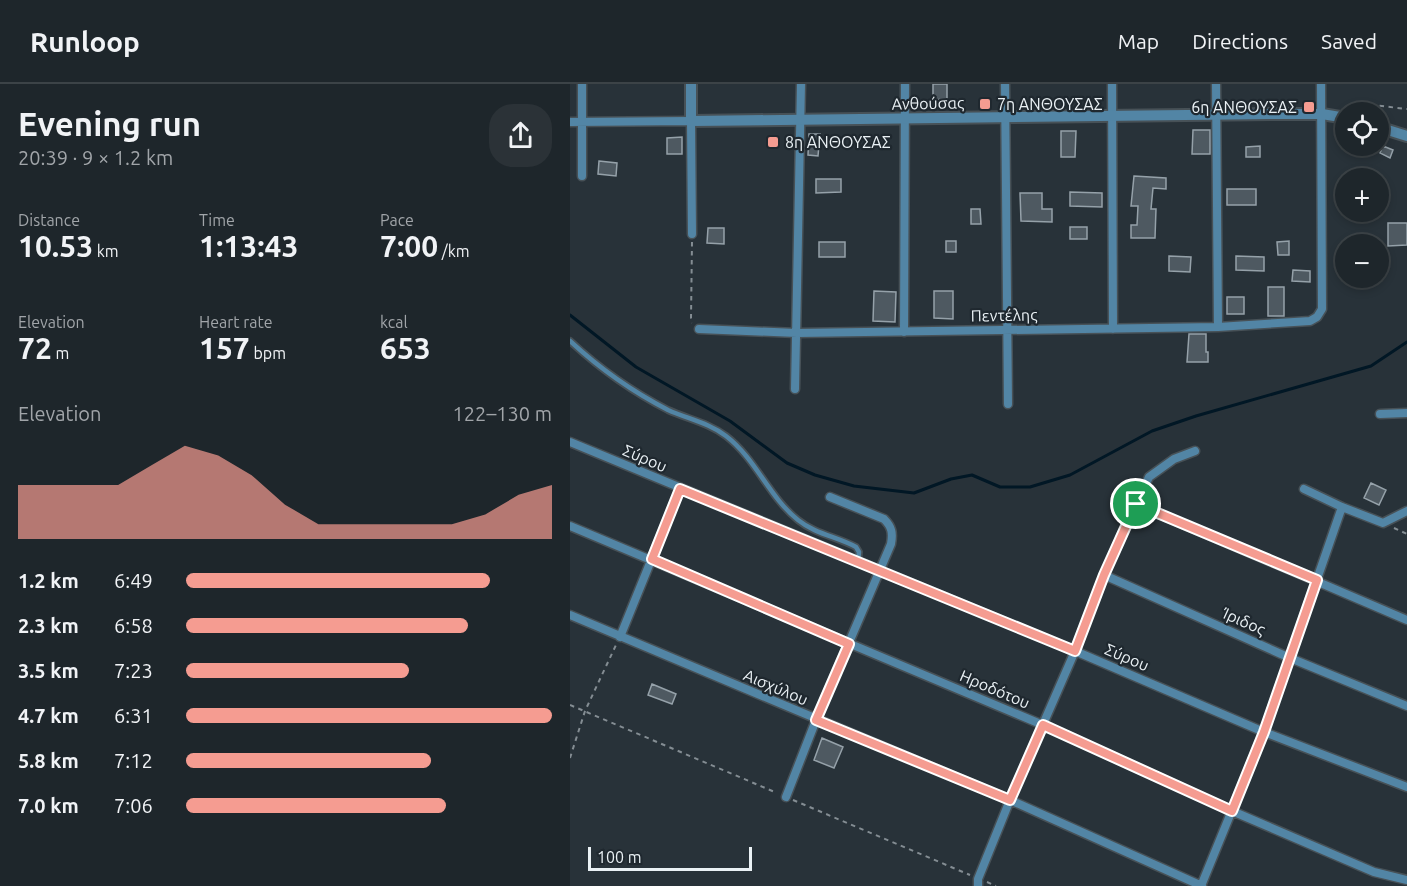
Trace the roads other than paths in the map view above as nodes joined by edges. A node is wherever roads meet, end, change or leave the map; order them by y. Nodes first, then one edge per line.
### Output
1 (582, 84) edge
2 (691, 84) edge
3 (801, 84) edge
4 (905, 84) edge
5 (1005, 84) edge
6 (1112, 84) edge
7 (1216, 84) edge
8 (1321, 84) edge
9 (1322, 114) junction
10 (1216, 115) junction
11 (1113, 116) junction
12 (1335, 116) edge
13 (1005, 117) junction
14 (905, 118) junction
15 (801, 120) junction
16 (691, 121) junction
17 (570, 122) edge
18 (582, 122) junction
19 (1389, 130) edge
20 (1407, 136) edge
21 (582, 176) dead end
22 (692, 234) road end
23 (1218, 327) junction
24 (699, 328) road end
25 (1113, 328) junction
26 (1007, 330) junction
27 (904, 332) junction
28 (797, 333) junction
29 (570, 342) edge
30 (795, 389) dead end
31 (1008, 404) dead end
32 (1407, 413) edge
33 (1380, 414) dead end
34 (570, 442) edge
35 (1194, 451) dead end
36 (680, 489) junction
37 (1304, 489) dead end
38 (830, 496) dead end
39 (1136, 504) junction
40 (1342, 507) junction
41 (1407, 511) edge
42 (570, 526) edge
43 (652, 559) junction
44 (858, 562) junction
45 (879, 571) junction
46 (1104, 575) junction
47 (1317, 580) junction
48 (570, 615) edge
49 (1407, 621) edge
50 (620, 637) junction
51 (849, 644) junction
52 (1075, 651) junction
53 (1290, 658) junction
54 (1407, 706) edge
55 (816, 720) junction
56 (1043, 725) junction
57 (1264, 732) junction
58 (1407, 787) edge
59 (786, 797) dead end
60 (1010, 800) junction
61 (1232, 811) junction
62 (1407, 880) edge
63 (978, 886) edge
64 (1202, 886) edge

1 - 18 street
2 - 16 street
3 - 15 street
4 - 14 street
5 - 13 street
6 - 11 street
7 - 10 street
8 - 9 street
9 - 10 street, Ανθούσας
9 - 12 street, Ανθούσας
9 - 23 street, Πεντέλης
10 - 11 street, Ανθούσας
10 - 23 street
11 - 13 street, Ανθούσας
11 - 25 street
13 - 14 street, Ανθούσας
13 - 26 street
14 - 15 street, Ανθούσας
14 - 27 street
15 - 16 street, Ανθούσας
15 - 28 street
16 - 18 street
16 - 22 street
17 - 18 street
18 - 21 street
19 - 20 street
23 - 25 street, Πεντέλης
24 - 28 street, Πεντέλης
25 - 26 street, Πεντέλης
26 - 27 street, Πεντέλης
26 - 31 street
27 - 28 street, Πεντέλης
28 - 30 street
29 - 44 lane
32 - 33 street
34 - 36 street, Σύρου
35 - 39 street
36 - 43 street
36 - 44 street, Σύρου
37 - 40 street
38 - 45 street
39 - 46 street
39 - 47 street
40 - 41 street
40 - 47 street
42 - 43 street, Ηροδότου
43 - 50 street
43 - 51 street, Ηροδότου
44 - 45 street, Σύρου
45 - 51 street
45 - 52 street, Σύρου
46 - 52 street
46 - 53 street, Ίριδος
47 - 49 street
47 - 53 street
48 - 50 street, Αισχύλου
50 - 55 street, Αισχύλου
51 - 55 street
51 - 56 street, Ηροδότου
52 - 56 street
52 - 57 street, Σύρου
53 - 54 street, Ίριδος
53 - 57 street
55 - 59 street
55 - 60 street, Αισχύλου
56 - 60 street
56 - 61 street, Ηροδότου
57 - 58 street, Σύρου
57 - 61 street
60 - 63 street
60 - 64 street, Αισχύλου
61 - 62 street, Ηροδότου
61 - 64 street

